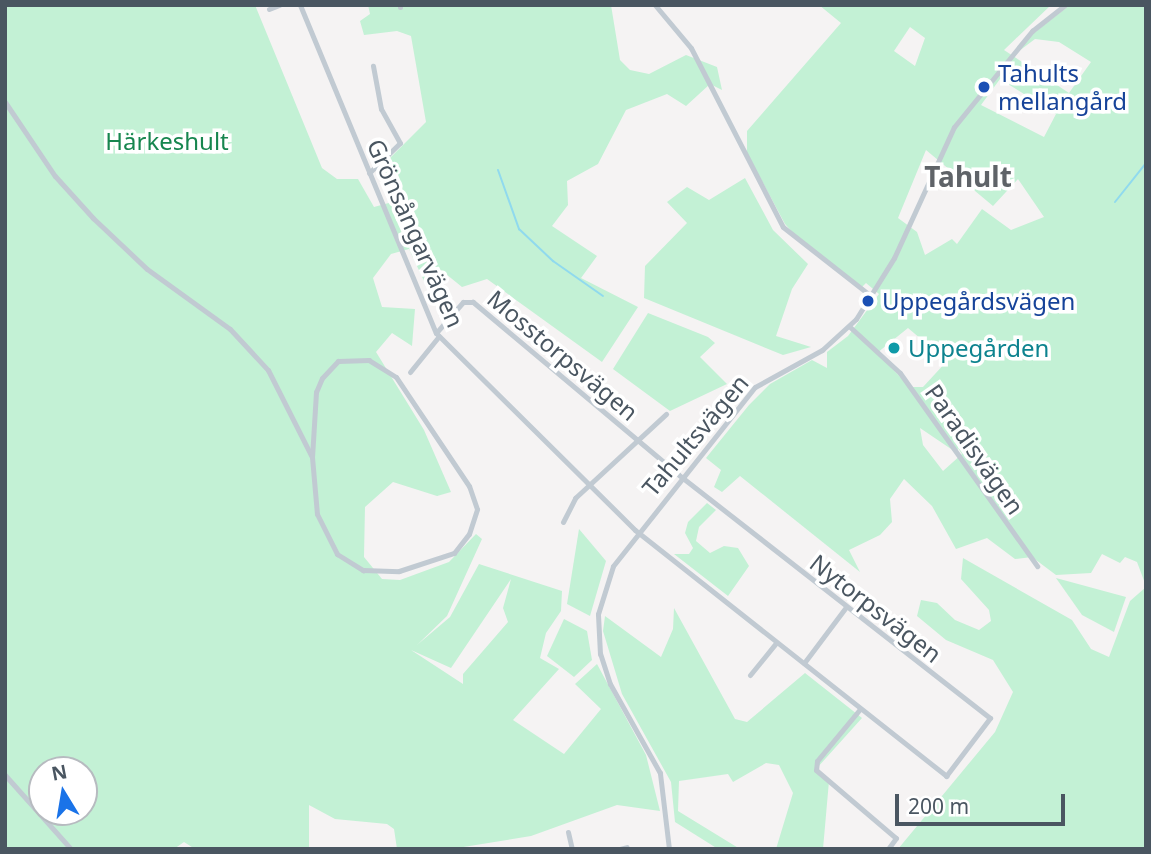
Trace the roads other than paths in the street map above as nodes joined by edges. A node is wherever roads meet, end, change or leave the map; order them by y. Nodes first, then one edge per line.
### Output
1 (279, 5) edge
2 (300, 5) edge
3 (655, 5) edge
4 (1065, 5) edge
5 (269, 9) dead end
6 (373, 66) dead end
7 (5, 102) edge
8 (369, 173) junction
9 (871, 296) junction
10 (850, 327) junction
11 (438, 334) junction
12 (410, 372) dead end
13 (666, 414) dead end
14 (639, 441) junction
15 (312, 457) junction
16 (683, 478) junction
17 (590, 487) junction
18 (563, 522) dead end
19 (638, 531) junction
20 (1037, 566) dead end
21 (846, 607) junction
22 (776, 643) junction
23 (804, 663) junction
24 (750, 675) dead end
25 (860, 709) junction
26 (5, 775) edge
27 (946, 776) joint
28 (568, 832) dead end
29 (71, 849) edge
30 (572, 849) edge
31 (670, 849) edge
32 (888, 849) edge

1 - 5 street
2 - 8 street, Grönsångarvägen
3 - 9 street
4 - 9 street, Tahultsvägen
6 - 8 street
7 - 15 street
8 - 11 street, Grönsångarvägen
9 - 10 street, Tahultsvägen
10 - 16 street, Tahultsvägen
10 - 20 street, Paradisvägen
11 - 12 street, Mosstorpsvägen
11 - 14 street, Mosstorpsvägen
11 - 17 street, Grönsångarvägen
13 - 14 street, Mosstorpsvägen
14 - 16 street, Mosstorpsvägen
14 - 17 street, Mosstorpsvägen
15 - 15 street
16 - 19 street, Tahultsvägen
16 - 21 street, Nytorpsvägen
17 - 18 street, Mosstorpsvägen
17 - 19 street, Grönsångarvägen
19 - 22 street, Grönsångarvägen
19 - 31 street, Tahultsvägen
21 - 23 street
21 - 27 street, Nytorpsvägen
22 - 23 street, Grönsångarvägen
22 - 24 street
23 - 25 street, Grönsångarvägen
25 - 27 street, Grönsångarvägen
25 - 32 street
26 - 29 street
28 - 30 street

